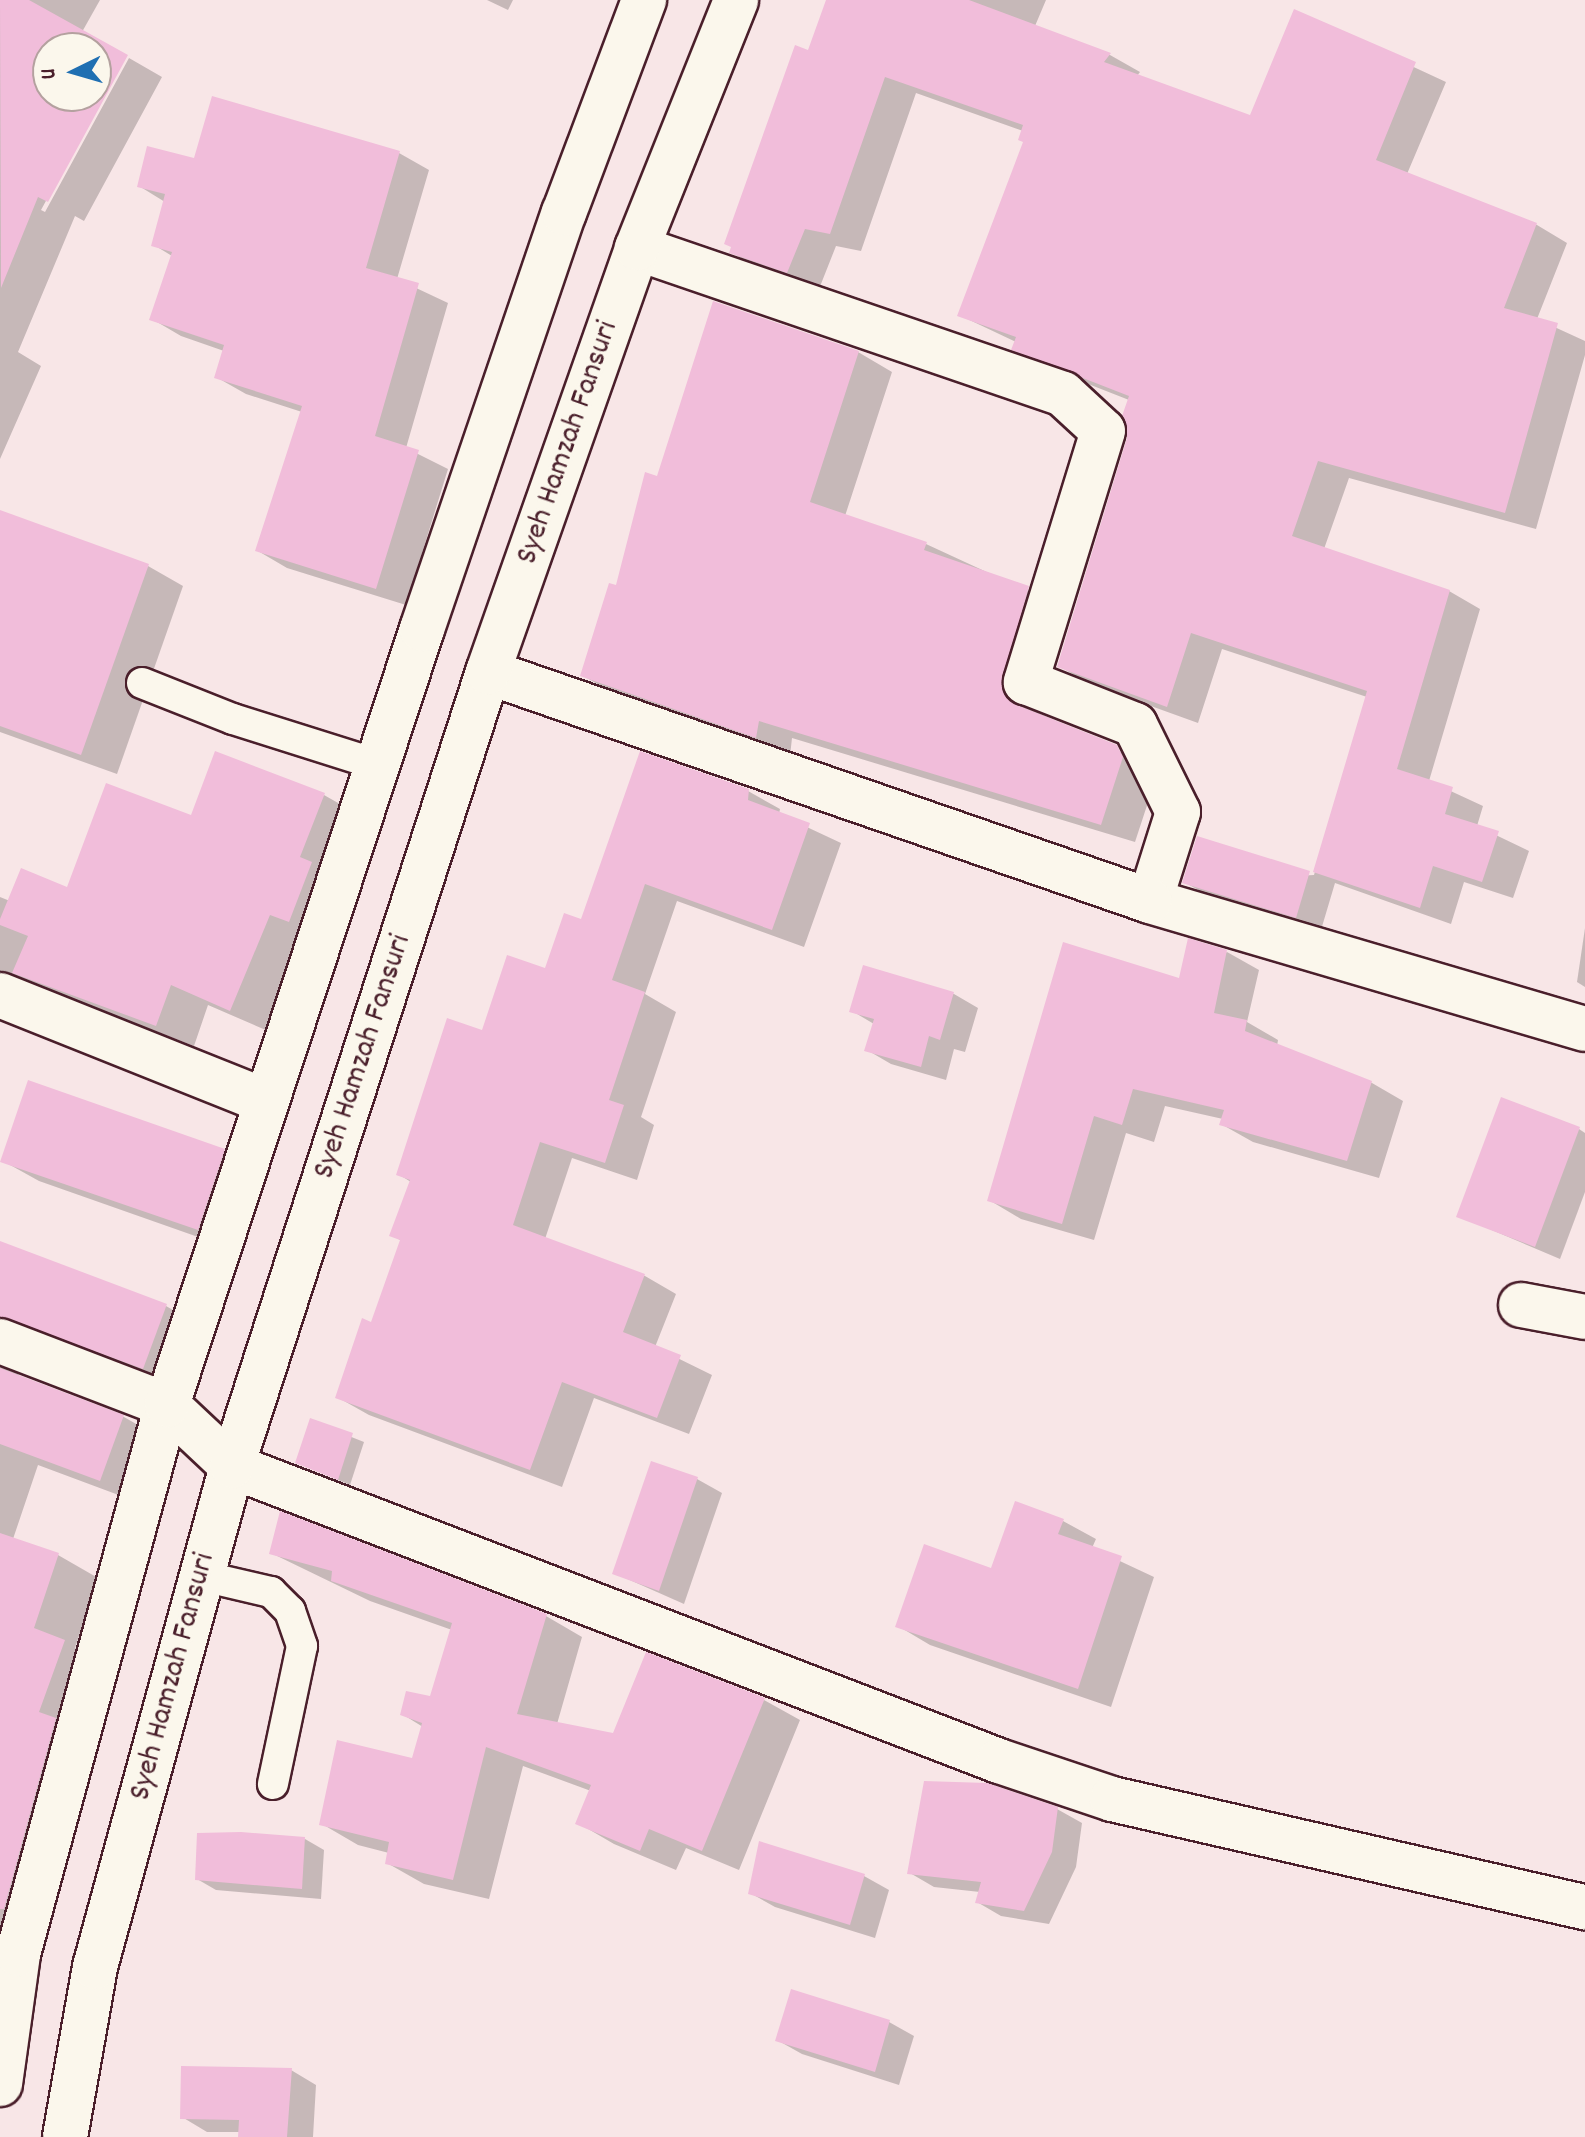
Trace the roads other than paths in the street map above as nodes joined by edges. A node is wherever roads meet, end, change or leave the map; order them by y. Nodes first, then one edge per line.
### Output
1 (644, 0) edge
2 (736, 0) edge
3 (637, 248) junction
4 (488, 672) junction
5 (142, 683) dead end
6 (376, 764) junction
7 (1150, 901) junction
8 (0, 995) edge
9 (1585, 1029) edge
10 (265, 1101) junction
11 (1521, 1305) dead end
12 (1585, 1317) edge
13 (0, 1341) edge
14 (167, 1405) junction
15 (232, 1466) junction
16 (202, 1576) junction
17 (273, 1784) dead end
18 (1585, 1907) edge
19 (0, 2084) edge
20 (65, 2137) edge

1 - 6 main road
2 - 3 main road, Syeh Hamzah Fansuri
3 - 4 main road, Syeh Hamzah Fansuri
3 - 7 main road
4 - 7 main road
4 - 15 main road, Syeh Hamzah Fansuri
5 - 6 lane
6 - 10 main road
7 - 9 main road
8 - 10 main road
10 - 14 main road
11 - 12 main road
13 - 14 main road
14 - 15 main road
14 - 19 main road
15 - 16 main road, Syeh Hamzah Fansuri
15 - 18 main road
16 - 17 lane
16 - 20 main road, Syeh Hamzah Fansuri

